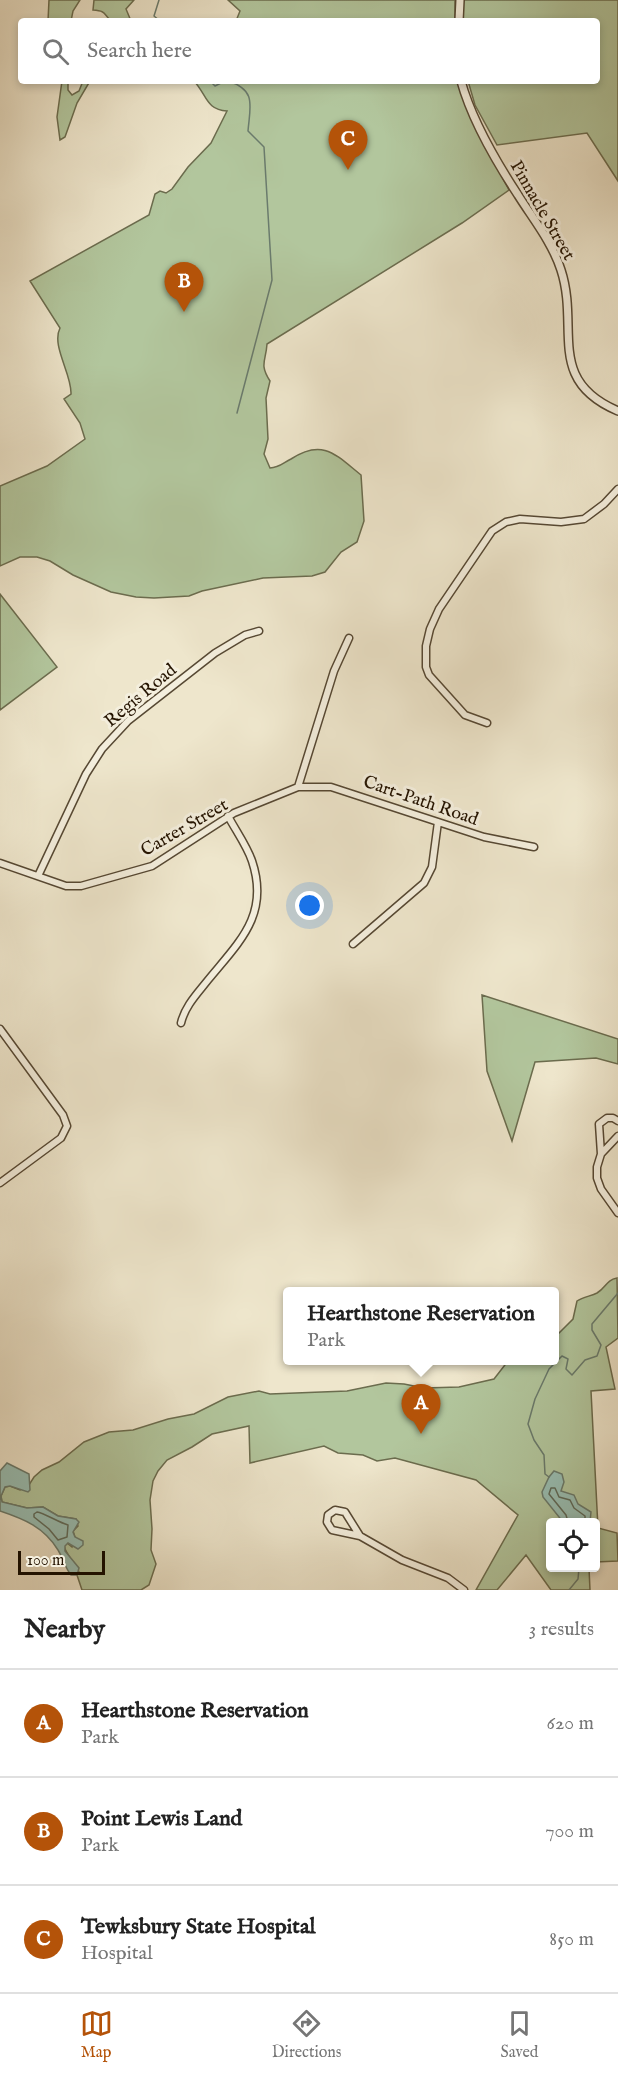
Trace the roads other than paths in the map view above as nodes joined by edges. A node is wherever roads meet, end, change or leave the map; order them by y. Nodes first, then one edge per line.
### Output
1 (460, 0) edge
2 (459, 18) edge
3 (462, 84) edge
4 (618, 411) edge
5 (618, 489) edge
6 (259, 631) dead end
7 (349, 638) dead end
8 (487, 723) dead end
9 (298, 787) junction
10 (228, 816) junction
11 (438, 822) junction
12 (534, 848) dead end
13 (0, 863) edge
14 (38, 876) junction
15 (353, 944) dead end
16 (181, 1023) dead end
17 (0, 1029) edge
18 (618, 1121) edge
19 (618, 1136) edge
20 (601, 1154) junction
21 (0, 1183) edge
22 (618, 1213) edge
23 (360, 1536) junction
24 (464, 1590) edge

1 - 2 street
3 - 4 street, Pinnacle Street
5 - 8 street
6 - 14 street, Regis Road
7 - 9 street
9 - 10 street, Carter Street
9 - 11 street, Cart-Path Road
10 - 14 street, Carter Street
10 - 16 street
11 - 12 street, Cart-Path Road
11 - 15 street
13 - 14 street, Carter Street
17 - 21 street
18 - 20 street
19 - 20 street
20 - 22 street
23 - 23 street
23 - 24 street

